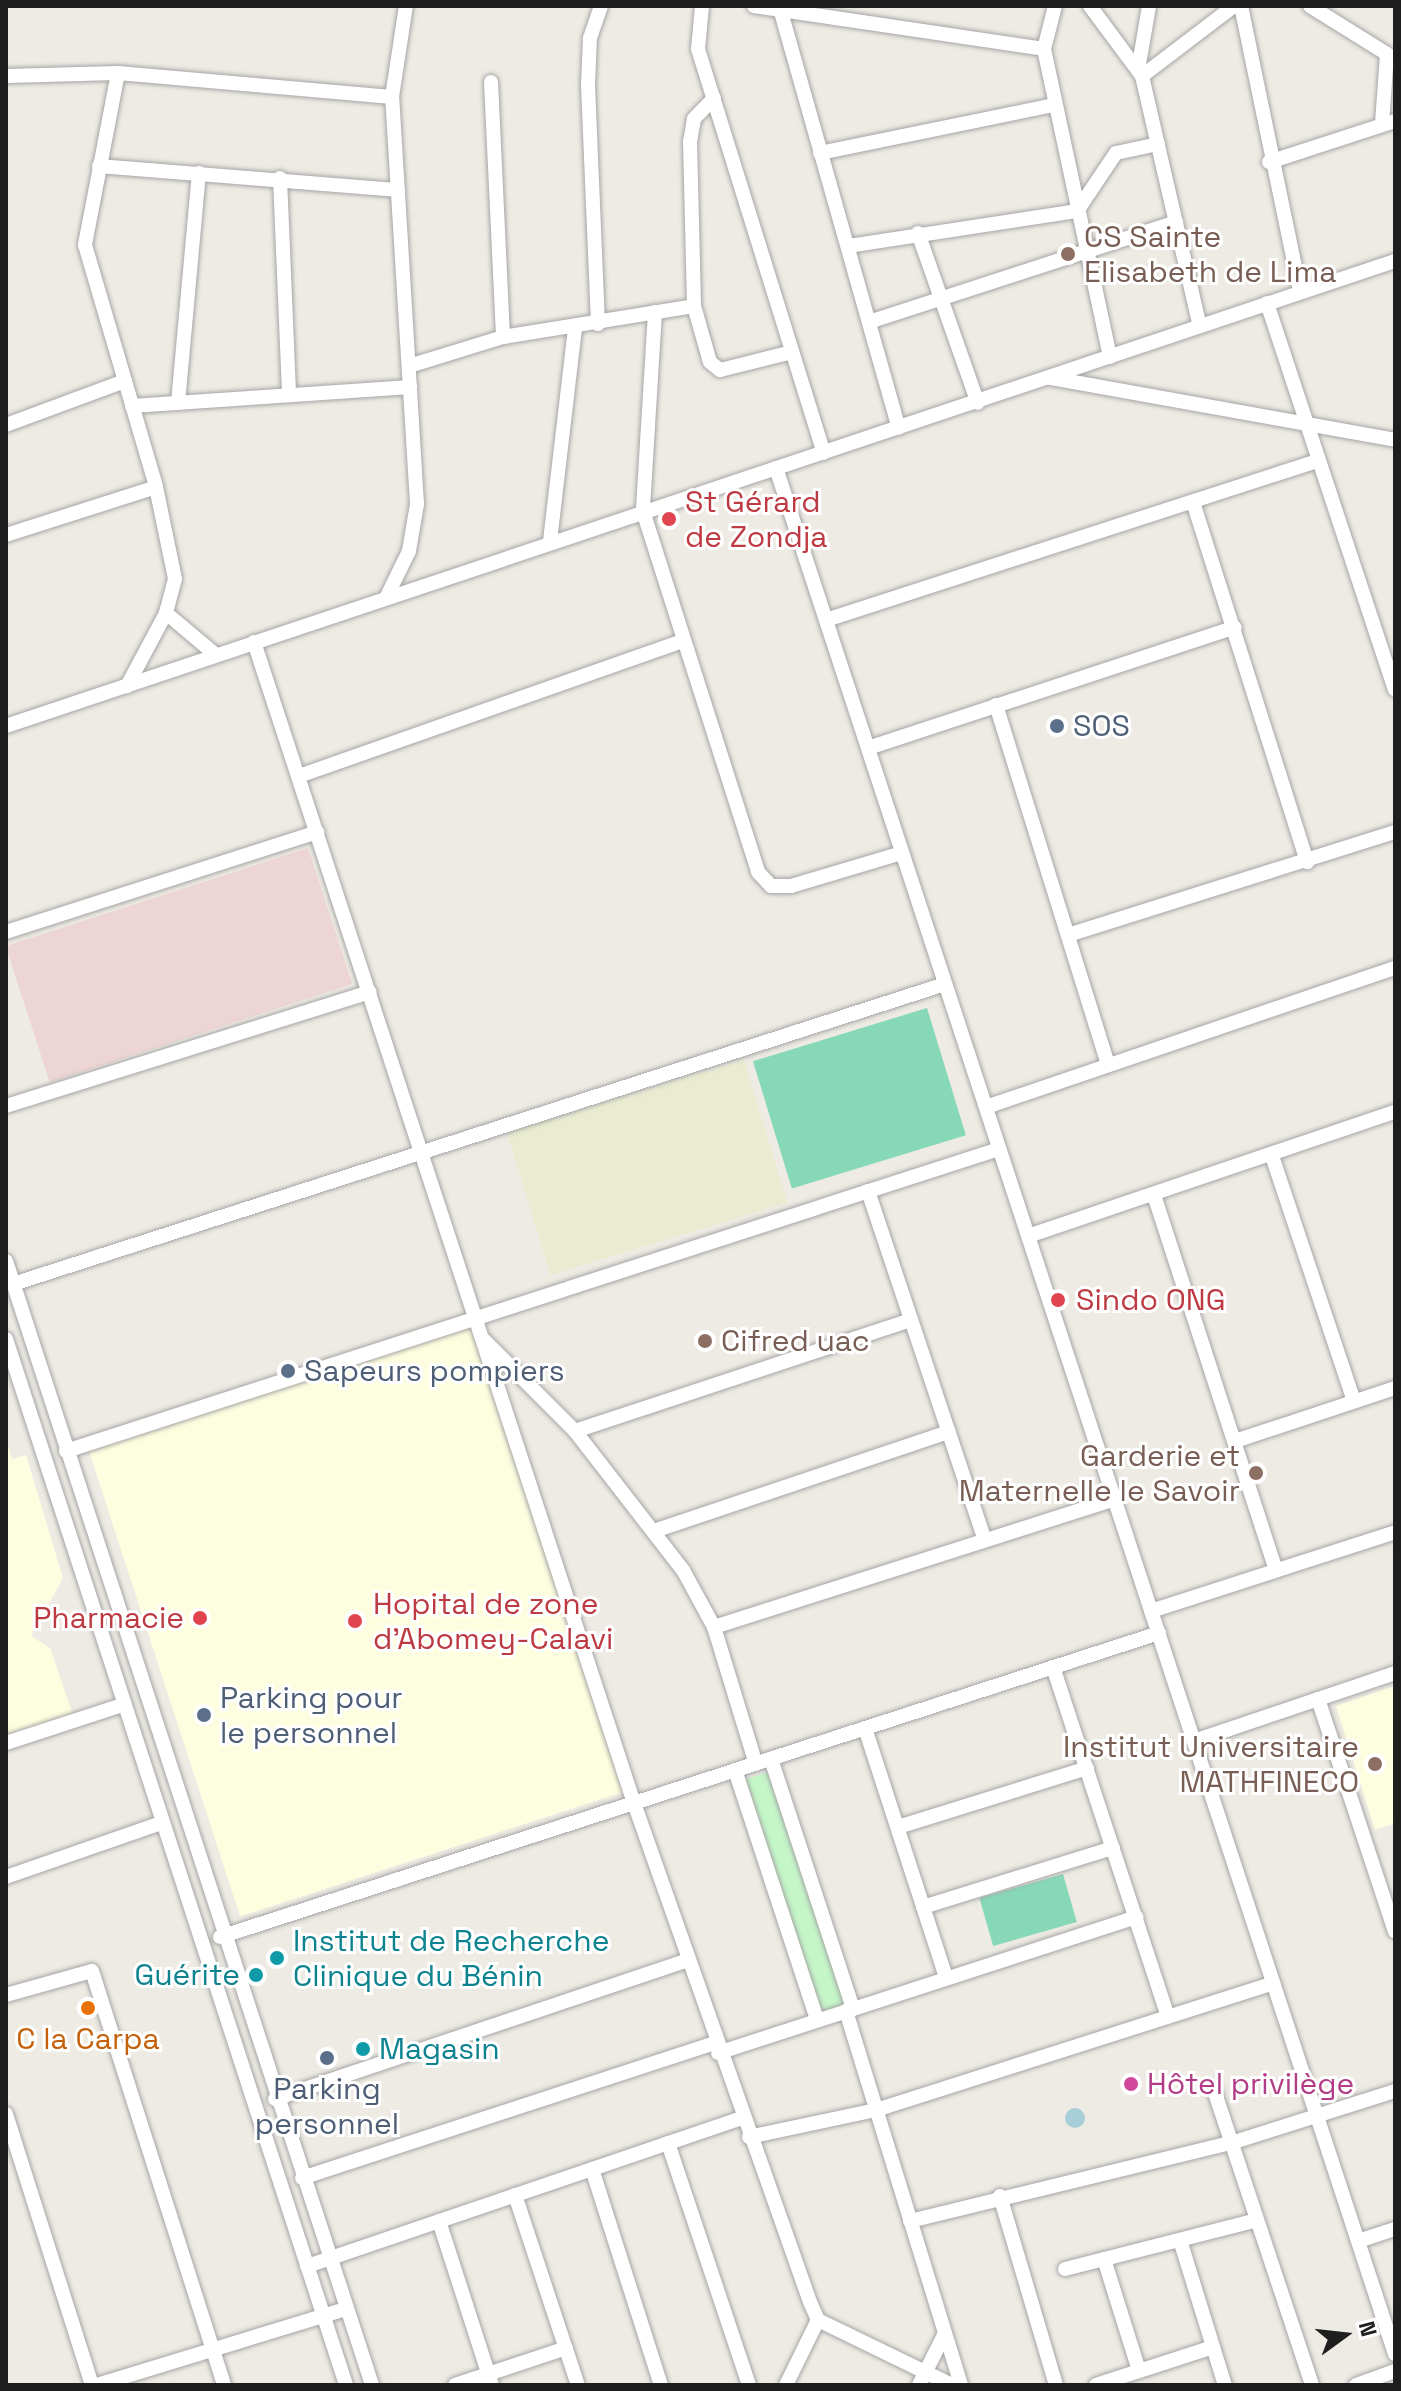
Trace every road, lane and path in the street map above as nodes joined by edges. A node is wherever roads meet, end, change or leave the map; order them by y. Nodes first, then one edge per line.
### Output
1 (406, 6) edge
2 (601, 6) edge
3 (702, 6) edge
4 (754, 6) edge
5 (1055, 6) edge
6 (1149, 6) edge
7 (1310, 6) edge
8 (1092, 7) edge
9 (1231, 8) edge
10 (781, 12) junction
11 (1044, 49) junction
12 (118, 73) junction
13 (1140, 73) junction
14 (6, 76) edge
15 (491, 82) dead end
16 (392, 97) junction
17 (714, 98) junction
18 (1053, 105) junction
19 (1388, 122) edge
20 (1158, 144) junction
21 (820, 153) junction
22 (1269, 162) junction
23 (99, 166) junction
24 (199, 173) junction
25 (280, 178) junction
26 (398, 190) junction
27 (1077, 211) junction
28 (1176, 222) junction
29 (918, 233) junction
30 (848, 246) junction
31 (1086, 254) junction
32 (1395, 261) edge
33 (1300, 292) junction
34 (941, 296) junction
35 (1267, 303) junction
36 (694, 306) junction
37 (655, 312) junction
38 (869, 322) junction
39 (1199, 323) junction
40 (598, 324) junction
41 (575, 328) junction
42 (503, 337) junction
43 (792, 352) junction
44 (1110, 357) junction
45 (409, 366) junction
46 (1050, 378) junction
47 (125, 381) junction
48 (410, 387) junction
49 (289, 394) junction
50 (178, 403) junction
51 (978, 403) junction
52 (132, 406) junction
53 (1303, 424) junction
54 (6, 425) edge
55 (899, 428) junction
56 (1395, 440) edge
57 (824, 453) junction
58 (1317, 461) junction
59 (776, 468) junction
60 (156, 487) junction
61 (1193, 502) junction
62 (643, 511) junction
63 (6, 535) edge
64 (550, 541) junction
65 (387, 596) junction
66 (166, 613) junction
67 (826, 620) junction
68 (1235, 627) junction
69 (683, 641) junction
70 (254, 642) junction
71 (216, 655) junction
72 (127, 686) junction
73 (1395, 689) edge
74 (996, 705) junction
75 (6, 726) edge
76 (868, 748) junction
77 (299, 776) junction
78 (317, 832) junction
79 (1395, 832) edge
80 (902, 853) junction
81 (1307, 862) junction
82 (6, 932) edge
83 (1068, 935) junction
84 (1395, 968) edge
85 (945, 984) junction
86 (370, 992) junction
87 (1108, 1065) junction
88 (6, 1106) edge
89 (986, 1107) junction
90 (1395, 1114) edge
91 (999, 1149) junction
92 (420, 1153) junction
93 (1272, 1156) junction
94 (868, 1191) junction
95 (1154, 1195) junction
96 (1028, 1236) junction
97 (6, 1261) edge
98 (13, 1284) junction
99 (475, 1318) junction
100 (911, 1320) junction
101 (481, 1337) junction
102 (6, 1339) edge
103 (1395, 1388) edge
104 (1354, 1401) junction
105 (575, 1431) junction
106 (949, 1432) junction
107 (1235, 1441) junction
108 (66, 1451) junction
109 (1115, 1499) junction
110 (654, 1531) junction
111 (1395, 1532) edge
112 (985, 1540) junction
113 (1276, 1571) junction
114 (1151, 1611) junction
115 (714, 1627) junction
116 (1159, 1633) junction
117 (1053, 1667) junction
118 (1395, 1673) edge
119 (1318, 1699) junction
120 (122, 1705) junction
121 (865, 1728) junction
122 (1194, 1741) junction
123 (6, 1743) edge
124 (764, 1761) junction
125 (1087, 1768) junction
126 (735, 1770) junction
127 (634, 1803) junction
128 (161, 1823) junction
129 (898, 1827) junction
130 (1112, 1845) junction
131 (6, 1877) edge
132 (925, 1902) junction
133 (1136, 1917) junction
134 (1395, 1932) edge
135 (220, 1937) junction
136 (687, 1960) junction
137 (946, 1977) junction
138 (1273, 1983) junction
139 (6, 1995) edge
140 (850, 2010) junction
141 (1168, 2017) junction
142 (817, 2020) junction
143 (717, 2048) junction
144 (1214, 2090) dead end
145 (1395, 2091) edge
146 (275, 2099) junction
147 (876, 2110) junction
148 (6, 2114) edge
149 (742, 2118) junction
150 (1318, 2118) junction
151 (749, 2137) junction
152 (668, 2143) junction
153 (1231, 2143) junction
154 (592, 2169) junction
155 (302, 2178) junction
156 (515, 2195) junction
157 (1000, 2196) junction
158 (1257, 2220) junction
159 (439, 2221) junction
160 (910, 2221) junction
161 (1395, 2229) edge
162 (1180, 2240) junction
163 (1358, 2241) junction
164 (329, 2258) junction
165 (1104, 2259) junction
166 (307, 2266) junction
167 (1065, 2269) dead end
168 (346, 2309) junction
169 (323, 2316) junction
170 (818, 2320) junction
171 (945, 2333) junction
172 (1213, 2347) junction
173 (212, 2348) junction
174 (566, 2348) junction
175 (1395, 2354) edge
176 (1139, 2371) junction
177 (1395, 2371) edge
178 (490, 2379) edge
179 (922, 2379) edge
180 (94, 2385) edge
181 (224, 2385) edge
182 (346, 2385) edge
183 (372, 2385) edge
184 (455, 2385) edge
185 (578, 2385) edge
186 (661, 2385) edge
187 (749, 2385) edge
188 (786, 2385) edge
189 (952, 2385) edge
190 (961, 2385) edge
191 (1056, 2385) edge
192 (1096, 2385) edge
193 (1225, 2385) edge
194 (1312, 2385) edge
195 (1356, 2385) edge

1 - 16 street
2 - 40 street
3 - 17 street
4 - 10 street
5 - 11 street
6 - 13 street
7 - 19 street
8 - 13 street
9 - 13 street
9 - 22 street
10 - 11 street
10 - 21 street
11 - 18 street
12 - 14 street
12 - 16 street
12 - 23 street
13 - 20 street
15 - 42 street
16 - 26 street
17 - 36 street
17 - 43 street
18 - 21 street
18 - 27 street
19 - 22 street
20 - 27 street
20 - 28 street
21 - 30 street
22 - 33 street
23 - 24 street
23 - 47 street
24 - 25 street
24 - 50 street
25 - 26 street
25 - 49 street
26 - 45 street
27 - 29 street
27 - 31 street
28 - 31 street
28 - 39 street
29 - 30 street
29 - 34 street
30 - 38 street
31 - 34 street
31 - 44 street
32 - 33 street
33 - 35 street
34 - 38 street
34 - 51 street
35 - 39 street
35 - 53 street
36 - 37 street
36 - 43 street
37 - 40 street
37 - 62 street
38 - 55 street
39 - 44 street
40 - 41 street
41 - 42 street
41 - 64 street
42 - 45 street
43 - 57 street
44 - 46 street
45 - 48 street
46 - 51 street
46 - 53 street
47 - 52 street
47 - 54 street
48 - 49 street
48 - 65 street
49 - 50 street
50 - 52 street
51 - 55 street
52 - 60 street
53 - 56 street
53 - 58 street
55 - 57 street
57 - 59 street
58 - 61 street
58 - 73 street
59 - 62 street
59 - 67 street
60 - 63 street
60 - 66 street
61 - 67 street
61 - 68 street
62 - 64 street
62 - 69 street
64 - 65 street
65 - 70 street
66 - 71 street
66 - 72 street
67 - 76 street
68 - 74 street
68 - 81 street
69 - 77 street
69 - 80 street
70 - 71 street
70 - 77 street
71 - 72 street
72 - 75 street
74 - 76 street
74 - 83 street
76 - 80 street
77 - 78 street
78 - 82 street
78 - 86 street
79 - 81 street
80 - 85 street
81 - 83 street
83 - 87 street
84 - 87 street
85 - 89 street
85 - 92 street
86 - 88 street
86 - 92 street
87 - 89 street
89 - 91 street
90 - 93 street
91 - 94 street
91 - 96 street
92 - 98 street
92 - 99 street
93 - 95 street
93 - 104 street
94 - 99 street
94 - 100 street
95 - 96 street
95 - 107 street
96 - 109 street
97 - 98 street
98 - 108 street
99 - 101 street
99 - 108 street
100 - 105 street
100 - 106 street
101 - 105 street
101 - 127 street
102 - 120 street
103 - 104 street
104 - 107 street
105 - 110 street
106 - 110 street
106 - 112 street
107 - 113 street
108 - 135 street
109 - 112 street
109 - 114 street
110 - 115 street
111 - 113 street
112 - 115 street
113 - 114 street
114 - 116 street
115 - 124 street
116 - 117 street
116 - 122 street
117 - 121 street
117 - 125 street
118 - 119 street
119 - 122 street
119 - 134 street
120 - 123 street
120 - 128 street
121 - 124 street
121 - 129 street
122 - 138 street
124 - 126 street
124 - 140 street
125 - 129 street
125 - 130 street
126 - 127 street
126 - 142 street
127 - 135 street
127 - 136 street
128 - 131 street
128 - 166 street
129 - 132 street
130 - 132 street
130 - 133 street
132 - 137 street
133 - 137 street
133 - 141 street
135 - 146 street
136 - 143 street
136 - 146 street
137 - 140 street
138 - 141 street
138 - 150 street
139 - 173 street
140 - 142 street
140 - 147 street
141 - 147 street
142 - 143 street
143 - 149 street
143 - 155 street
144 - 153 street
145 - 150 street
146 - 155 street
147 - 151 street
147 - 160 street
148 - 180 street
149 - 151 street
149 - 152 street
150 - 153 street
150 - 163 street
151 - 170 street
152 - 154 street
152 - 187 street
153 - 157 street
153 - 158 street
154 - 156 street
154 - 186 street
155 - 164 street
156 - 159 street
156 - 174 street
157 - 160 street
157 - 191 street
158 - 162 street
158 - 194 street
159 - 164 street
159 - 178 street
160 - 171 street
161 - 163 street
162 - 165 street
162 - 172 street
163 - 175 street
164 - 166 street
164 - 168 street
165 - 167 street
165 - 176 street
166 - 169 street
168 - 169 street
168 - 183 street
169 - 173 street
169 - 182 street
170 - 179 street
170 - 188 street
171 - 179 street
171 - 190 street
172 - 176 street
172 - 193 street
173 - 180 street
173 - 181 street
174 - 178 street
174 - 185 street
176 - 192 street
177 - 195 street
178 - 184 street
179 - 189 street

